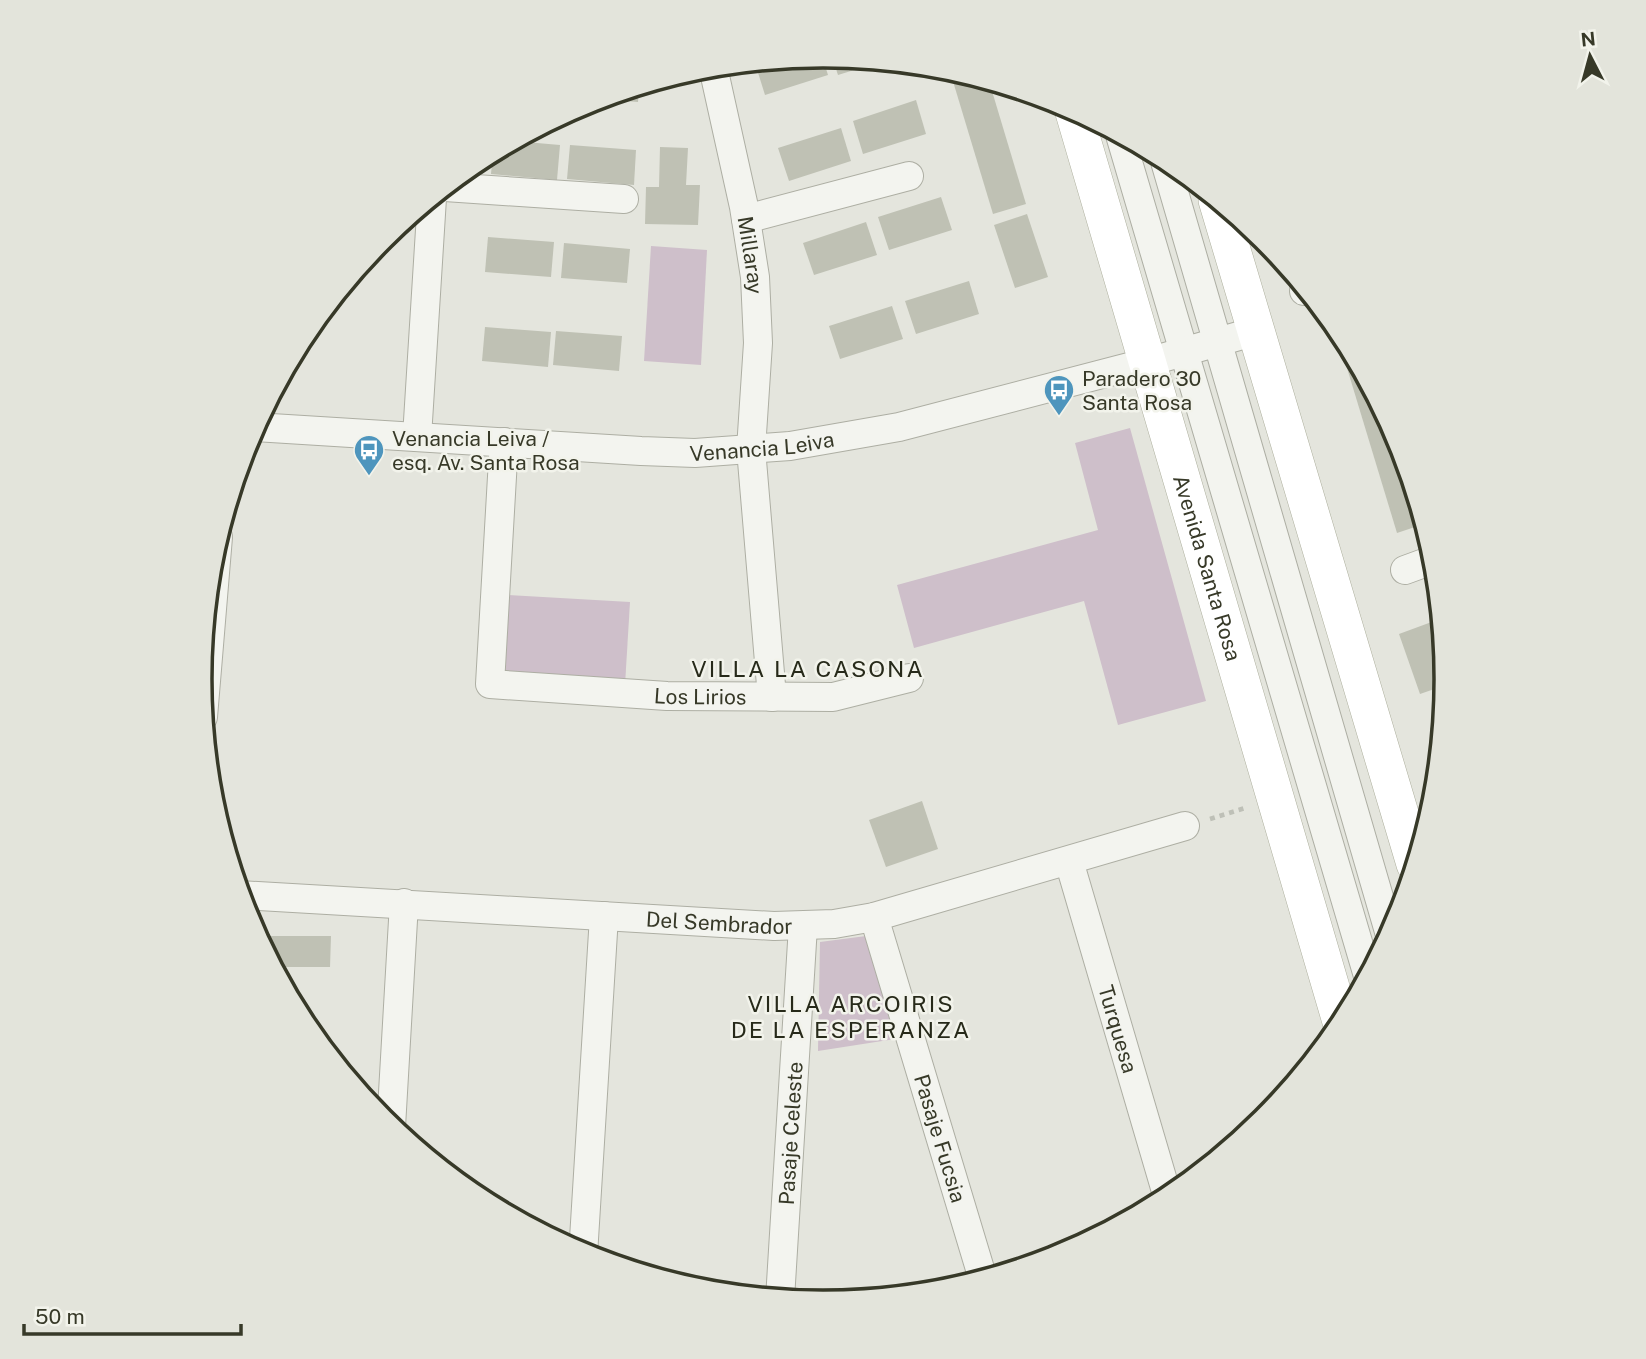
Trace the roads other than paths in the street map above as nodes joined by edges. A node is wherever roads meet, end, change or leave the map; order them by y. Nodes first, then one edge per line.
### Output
1 (715, 78) edge
2 (1077, 124) edge
3 (1124, 147) edge
4 (909, 176) dead end
5 (1169, 176) edge
6 (446, 199) edge
7 (624, 199) dead end
8 (432, 210) edge
9 (1222, 217) edge
10 (746, 219) junction
11 (1256, 331) junction
12 (1218, 341) junction
13 (1185, 352) junction
14 (1148, 362) junction
15 (267, 427) edge
16 (417, 437) junction
17 (504, 442) junction
18 (751, 449) junction
19 (1423, 563) edge
20 (1405, 570) dead end
21 (909, 678) dead end
22 (772, 697) junction
23 (1185, 826) road end
24 (1411, 844) edge
25 (1069, 861) junction
26 (251, 896) edge
27 (404, 904) junction
28 (604, 916) junction
29 (874, 917) junction
30 (1385, 918) edge
31 (803, 926) junction
32 (1364, 963) edge
33 (1337, 1009) edge
34 (392, 1113) edge
35 (1165, 1187) edge
36 (584, 1242) edge
37 (981, 1270) edge
38 (781, 1289) edge

1 - 10 street, Millaray
2 - 14 main road, Avenida Santa Rosa
3 - 13 street
4 - 10 street
5 - 12 street
6 - 7 street
8 - 16 street
9 - 11 main road
10 - 18 street, Millaray
11 - 12 street, Venancia Leiva
11 - 24 main road
12 - 13 street, Venancia Leiva
12 - 30 street
13 - 14 street, Venancia Leiva
13 - 32 street
14 - 18 street, Venancia Leiva
14 - 33 main road, Avenida Santa Rosa
15 - 16 street, Venancia Leiva
16 - 17 street, Venancia Leiva
17 - 18 street, Venancia Leiva
17 - 22 street, Los Lirios
18 - 22 street, Millaray
19 - 20 street
21 - 22 street, Los Lirios
23 - 25 street, Del Sembrador
25 - 29 street, Del Sembrador
25 - 35 street, Turquesa
26 - 27 street, Del Sembrador
27 - 28 street, Del Sembrador
27 - 34 street
28 - 31 street, Del Sembrador
28 - 36 street
29 - 31 street, Del Sembrador
29 - 37 street, Pasaje Fucsia
31 - 38 street, Pasaje Celeste

